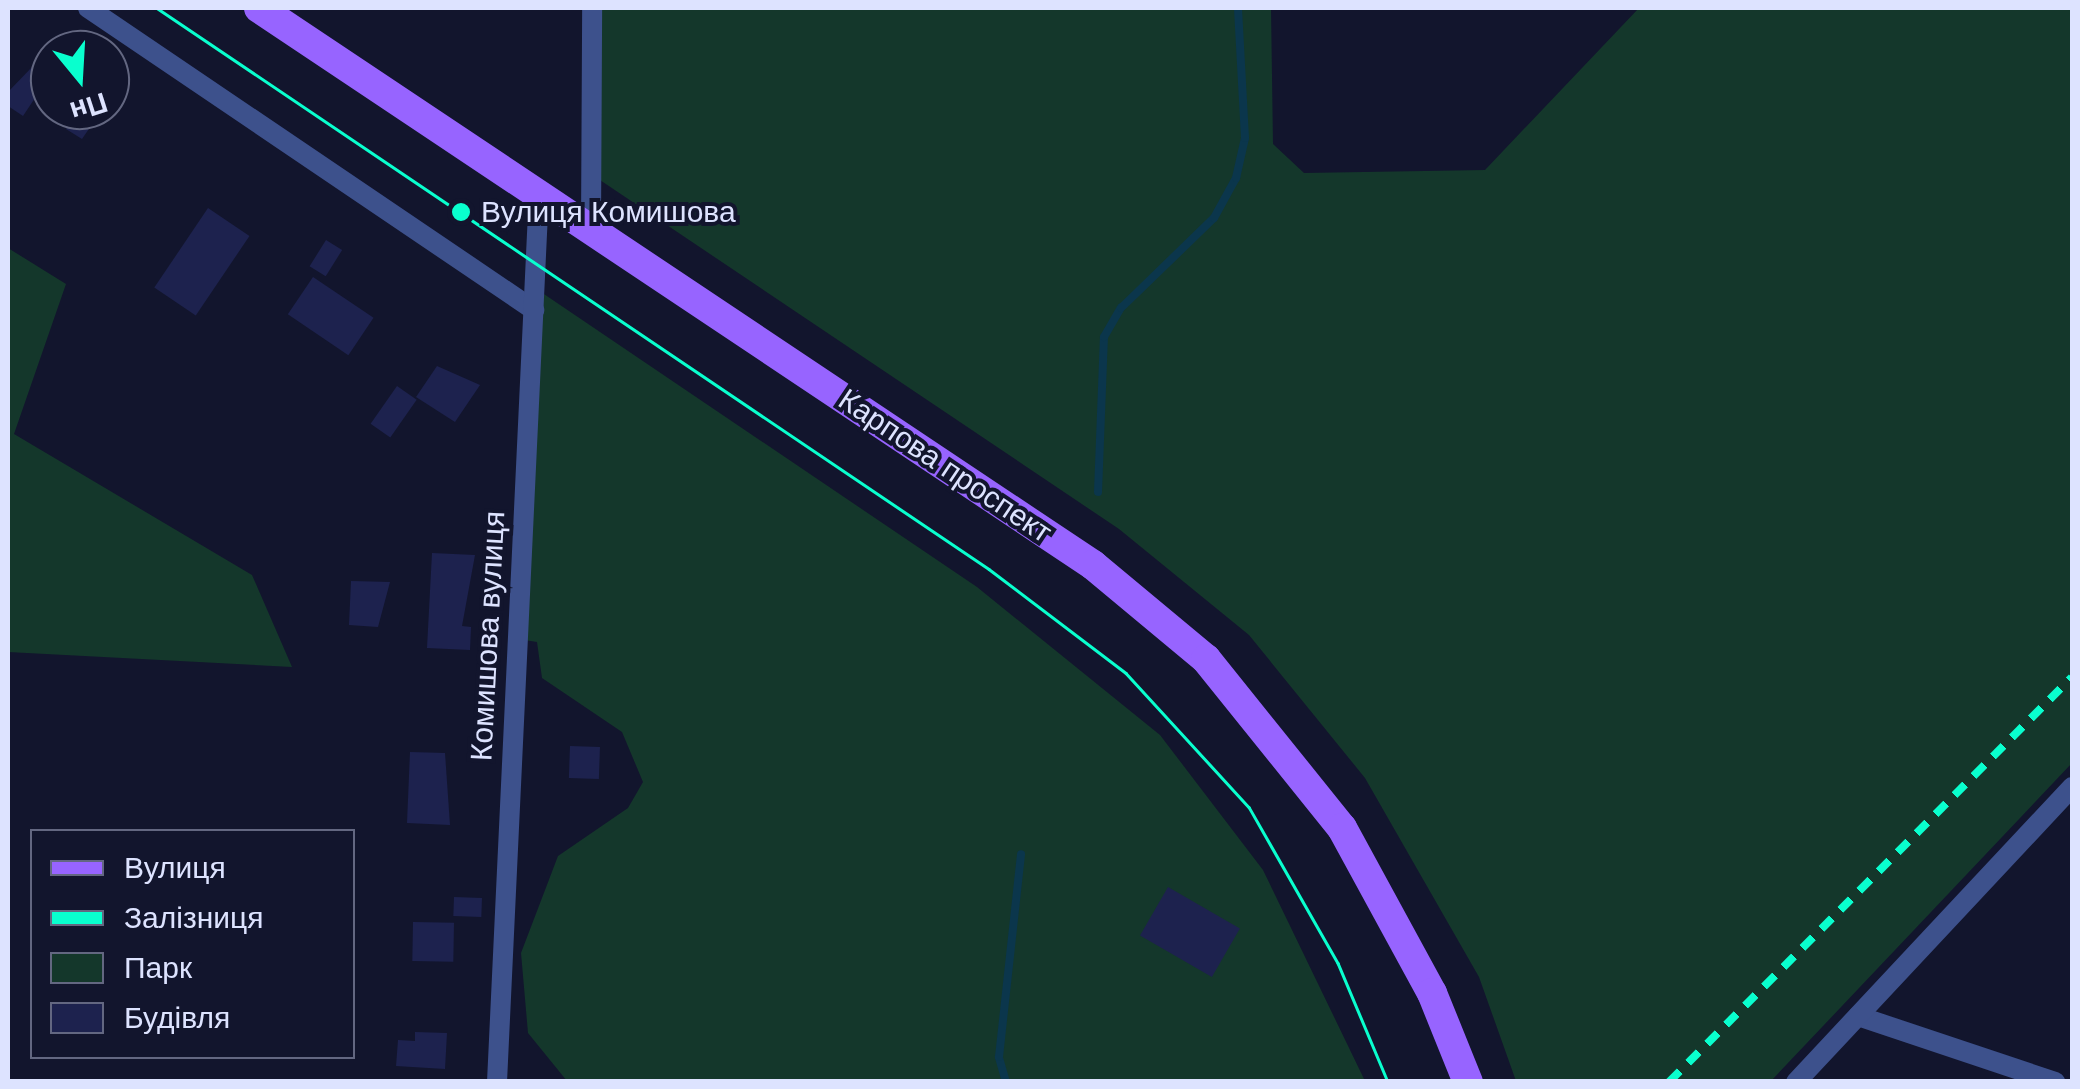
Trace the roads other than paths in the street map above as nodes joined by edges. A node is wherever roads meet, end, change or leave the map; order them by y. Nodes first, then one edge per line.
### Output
1 (88, 8) edge
2 (259, 8) edge
3 (592, 8) edge
4 (539, 194) junction
5 (591, 228) junction
6 (534, 310) junction
7 (2072, 787) edge
8 (1858, 1016) junction
9 (497, 1082) edge
10 (1468, 1082) edge
11 (1796, 1082) edge
12 (2055, 1082) edge

1 - 6 street
2 - 4 main road, Карпова проспект
3 - 5 street
4 - 5 main road, Карпова проспект
4 - 6 street, Комишова вулиця
5 - 10 main road, Карпова проспект
6 - 9 street, Комишова вулиця
7 - 8 street
8 - 11 street
8 - 12 street

